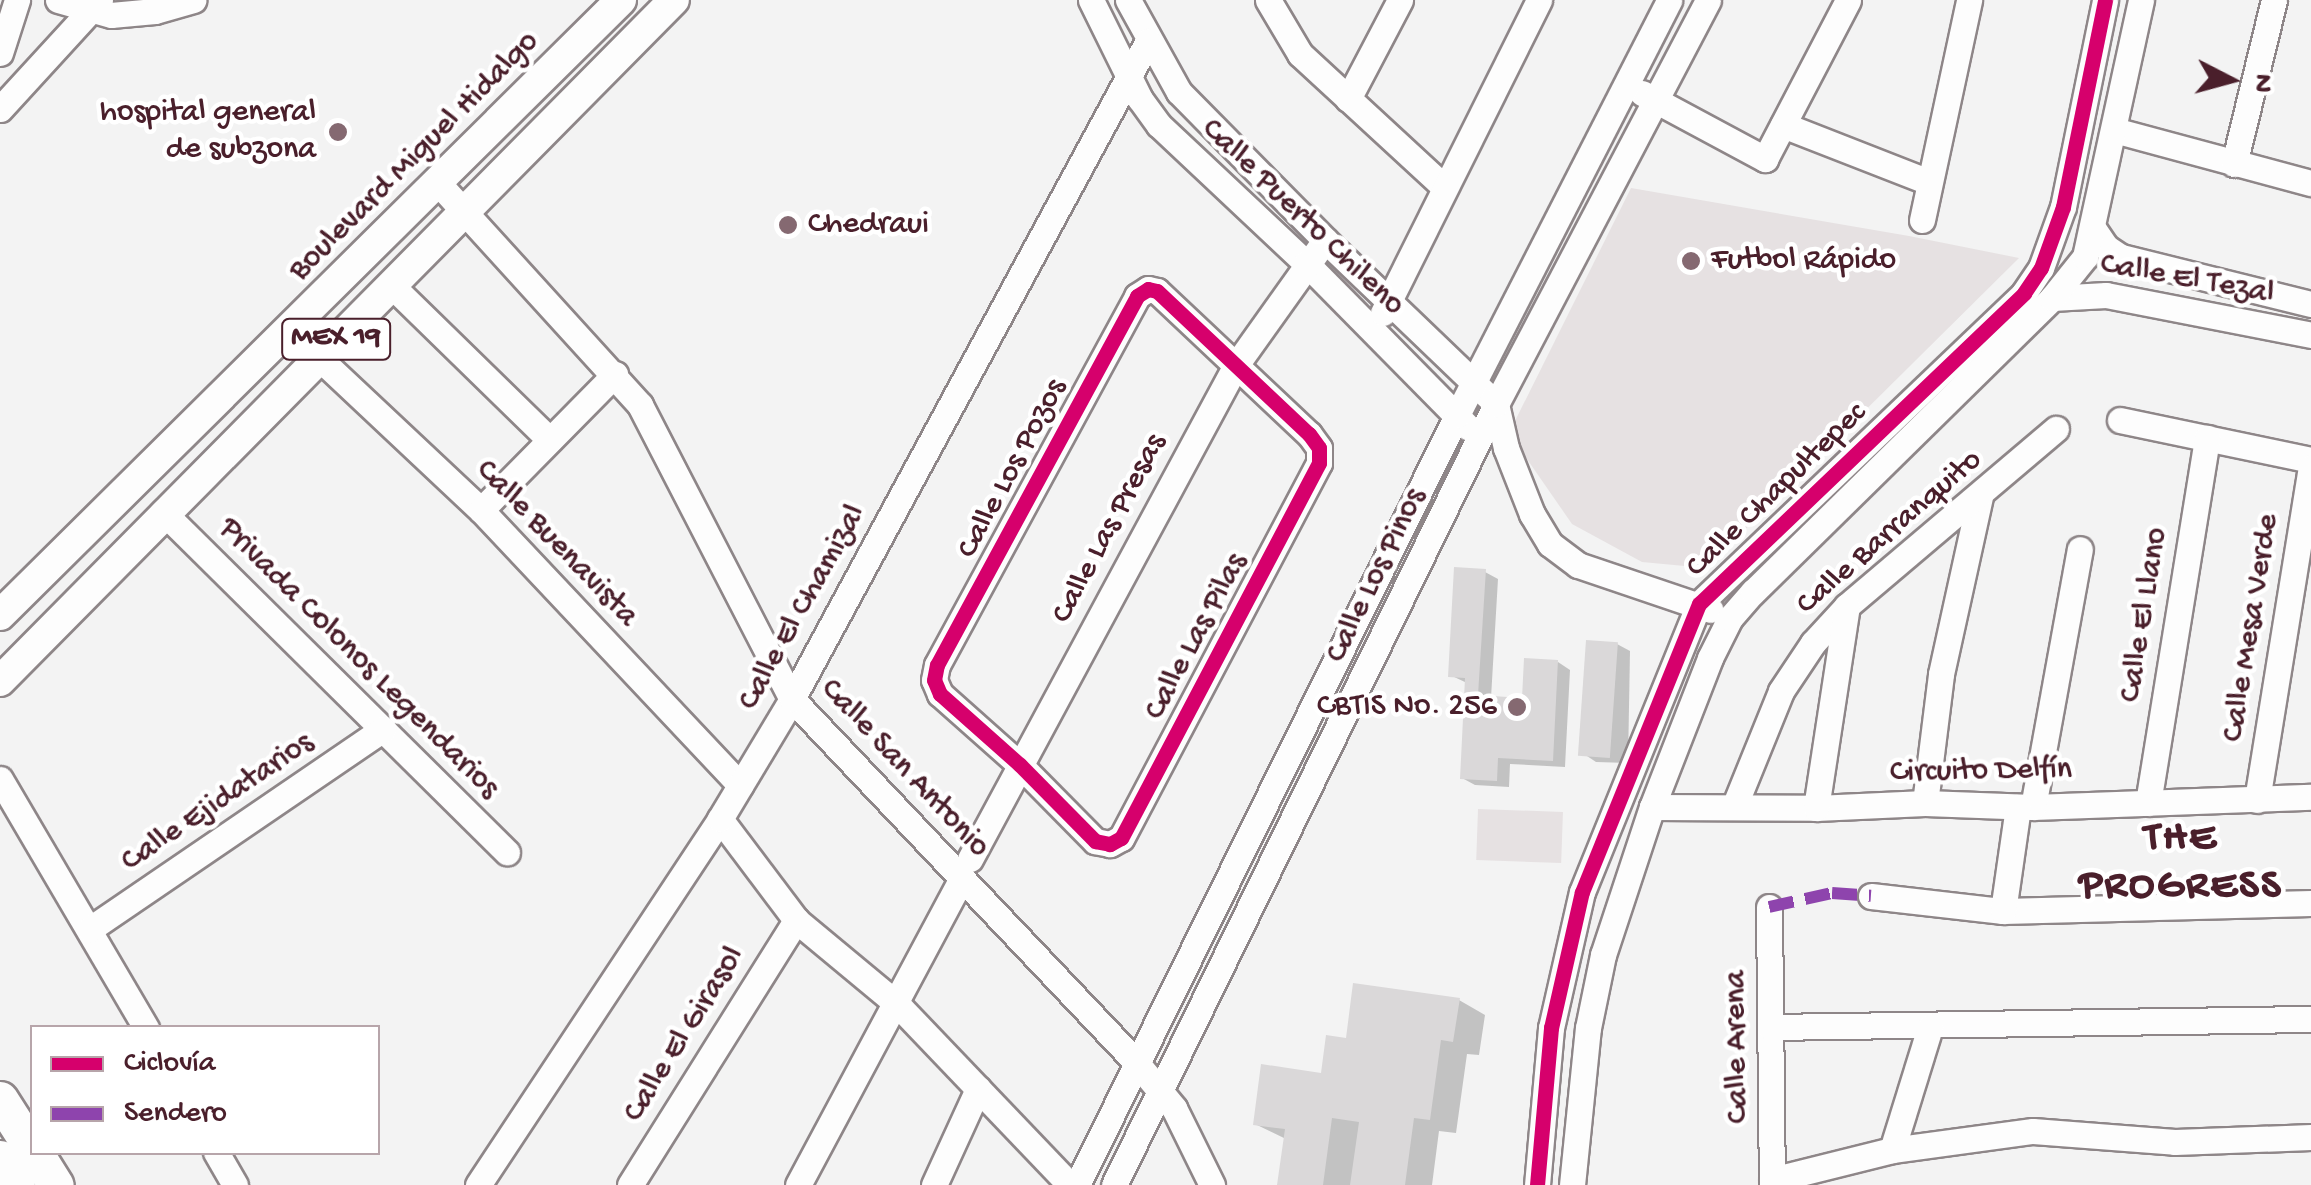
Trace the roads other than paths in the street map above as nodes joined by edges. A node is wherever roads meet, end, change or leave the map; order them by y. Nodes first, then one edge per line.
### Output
1 (17, 0) edge
2 (58, 0) edge
3 (192, 0) edge
4 (621, 0) edge
5 (674, 0) edge
6 (1090, 0) edge
7 (1128, 0) edge
8 (1268, 0) edge
9 (1400, 0) edge
10 (1538, 0) edge
11 (1669, 0) edge
12 (1708, 0) edge
13 (1848, 0) edge
14 (1969, 0) edge
15 (2105, 0) edge
16 (2140, 0) edge
17 (2274, 0) edge
18 (96, 6) edge
19 (599, 23) junction
20 (1148, 41) junction
21 (625, 49) junction
22 (0, 53) edge
23 (2090, 76) junction
24 (1128, 77) junction
25 (1624, 83) junction
26 (2122, 88) junction
27 (1348, 100) junction
28 (1657, 100) junction
29 (0, 109) edge
30 (1783, 125) junction
31 (2114, 130) junction
32 (2234, 164) junction
33 (1929, 182) junction
34 (2311, 183) edge
35 (439, 184) junction
36 (1444, 187) junction
37 (462, 210) junction
38 (1922, 220) dead end
39 (2094, 228) junction
40 (1325, 240) junction
41 (1306, 264) junction
42 (390, 284) junction
43 (2052, 298) junction
44 (1388, 302) junction
45 (2311, 304) edge
46 (1373, 332) junction
47 (2311, 335) edge
48 (318, 357) junction
49 (1236, 364) junction
50 (614, 374) junction
51 (1475, 380) junction
52 (1496, 404) junction
53 (1457, 415) junction
54 (2120, 420) dead end
55 (2056, 430) dead end
56 (2207, 438) junction
57 (550, 440) junction
58 (1479, 440) junction
59 (1506, 448) junction
60 (2311, 464) edge
61 (1980, 497) junction
62 (482, 510) junction
63 (164, 512) junction
64 (2080, 550) dead end
65 (1700, 604) junction
66 (1847, 606) junction
67 (0, 615) edge
68 (1730, 618) junction
69 (0, 681) edge
70 (792, 699) junction
71 (383, 730) junction
72 (1020, 765) junction
73 (0, 779) edge
74 (740, 785) junction
75 (2311, 797) edge
76 (2257, 800) junction
77 (2148, 802) junction
78 (1925, 803) junction
79 (1734, 806) junction
80 (2025, 807) junction
81 (1652, 808) junction
82 (1816, 808) junction
83 (720, 819) junction
84 (507, 853) dead end
85 (966, 868) junction
86 (1871, 896) dead end
87 (2311, 903) edge
88 (1769, 907) dead end
89 (2004, 912) junction
90 (796, 920) junction
91 (90, 929) junction
92 (896, 1003) junction
93 (2311, 1019) edge
94 (144, 1025) edge
95 (1770, 1027) junction
96 (1930, 1027) junction
97 (1136, 1062) junction
98 (978, 1088) junction
99 (1162, 1092) junction
100 (0, 1099) edge
101 (2311, 1137) edge
102 (30, 1145) edge
103 (1892, 1150) junction
104 (1094, 1152) junction
105 (37, 1155) edge
106 (218, 1155) edge
107 (0, 1158) edge
108 (1772, 1182) edge
109 (17, 1185) edge
110 (56, 1185) edge
111 (235, 1185) edge
112 (478, 1185) edge
113 (630, 1185) edge
114 (798, 1185) edge
115 (934, 1185) edge
116 (1074, 1185) edge
117 (1114, 1185) edge
118 (1212, 1185) edge
119 (1537, 1185) edge
120 (1572, 1185) edge

1 - 22 street
2 - 18 street
3 - 18 street
4 - 19 main road, Boulevard Miguel Hidalgo / MEX 19
5 - 21 main road, MEX 19
6 - 24 street, Calle Puerto Chileno
7 - 20 street, Calle Puerto Chileno
8 - 27 street
9 - 27 street
10 - 36 street
11 - 25 street, Calle Los Pinos
12 - 28 street, Calle Los Pinos
13 - 30 street
14 - 33 street
15 - 23 street, Calle Chapultepec
16 - 26 street, Calle Chapultepec
17 - 32 street
18 - 29 street
19 - 21 main road
19 - 35 main road, Boulevard Miguel Hidalgo / MEX 19
20 - 24 street, Calle El Chamizal
20 - 40 street, Calle Puerto Chileno
21 - 37 main road, MEX 19
23 - 26 street
23 - 65 street, Calle Chapultepec
24 - 41 street, Calle Puerto Chileno
24 - 70 street, Calle El Chamizal
25 - 28 street
25 - 51 street, Calle Los Pinos
26 - 31 street, Calle Chapultepec
27 - 36 street
28 - 30 street
28 - 52 street, Calle Los Pinos
30 - 33 street
31 - 32 street
31 - 39 street, Calle Chapultepec
32 - 34 street
33 - 38 street
35 - 37 street, Calle San Antonio
35 - 67 main road, Boulevard Miguel Hidalgo / MEX 19
36 - 44 street
37 - 42 main road, MEX 19
37 - 50 street, Calle San Antonio
39 - 43 street, Calle Chapultepec
39 - 45 street, Calle El Tezal
40 - 41 street, Calle Las Presas
40 - 44 street, Calle Puerto Chileno
41 - 46 street, Calle Puerto Chileno
41 - 49 street, Calle Las Presas
42 - 48 main road, MEX 19
42 - 57 street
43 - 47 street, Calle El Tezal
43 - 68 street, Calle Chapultepec
44 - 46 street
44 - 51 street, Calle Puerto Chileno
46 - 53 street, Calle Puerto Chileno
48 - 62 street, Calle Buenavista
48 - 63 main road, MEX 19
49 - 72 street, Calle Las Presas
49 - 72 street, Calle Los Pozos
49 - 72 street, Calle Las Pilas
50 - 57 street
50 - 70 street, Calle San Antonio
51 - 52 street, Calle Puerto Chileno
51 - 53 street, Calle Los Pinos
52 - 58 street, Calle Los Pinos
52 - 59 street, Calle Puerto Chileno
53 - 58 street, Calle Puerto Chileno
53 - 97 street, Calle Los Pinos
54 - 56 street
55 - 61 street, Calle Barranquito
56 - 60 street
56 - 77 street, Calle El Llano
57 - 62 street
58 - 59 street
58 - 99 street, Calle Los Pinos
59 - 65 street, Calle Puerto Chileno
60 - 76 street, Calle Mesa Verde
61 - 66 street, Calle Barranquito
61 - 78 street
62 - 74 street, Calle Buenavista
63 - 69 main road, MEX 19
63 - 71 street, Privada Colonos Legendarios
64 - 80 street
65 - 68 street, Calle Puerto Chileno
65 - 119 street, Calle Chapultepec
66 - 79 street, Calle Barranquito
66 - 82 street
68 - 81 street, Calle Chapultepec
70 - 74 street, Calle El Chamizal
70 - 85 street, Calle San Antonio
71 - 84 street, Privada Colonos Legendarios
71 - 91 street, Calle Ejidatarios
72 - 85 street, Calle Las Presas
73 - 91 street
74 - 83 street, Calle El Chamizal
75 - 76 street, Circuito Delfín
76 - 77 street, Circuito Delfín
77 - 80 street, Circuito Delfín
78 - 80 street, Circuito Delfín
78 - 82 street, Circuito Delfín
79 - 81 street, Circuito Delfín
79 - 82 street, Circuito Delfín
80 - 89 street
81 - 120 street, Calle Chapultepec
83 - 90 street
83 - 112 street, Calle El Chamizal
85 - 92 street, Calle Las Presas
85 - 97 street, Calle San Antonio
86 - 89 street
87 - 89 street
88 - 95 street, Calle Arena
90 - 92 street
90 - 113 street, Calle El Girasol
91 - 94 street
92 - 98 street
92 - 114 street, Calle Las Presas
93 - 96 street
95 - 96 street
95 - 108 street, Calle Arena
96 - 103 street
97 - 99 street, Calle San Antonio
97 - 104 street, Calle Los Pinos
98 - 115 street
98 - 116 street
99 - 117 street, Calle Los Pinos
99 - 118 street, Calle San Antonio
100 - 102 highway
101 - 103 street
103 - 108 street
104 - 116 street, Calle Los Pinos
104 - 117 street
105 - 110 highway
106 - 111 street
107 - 109 highway

